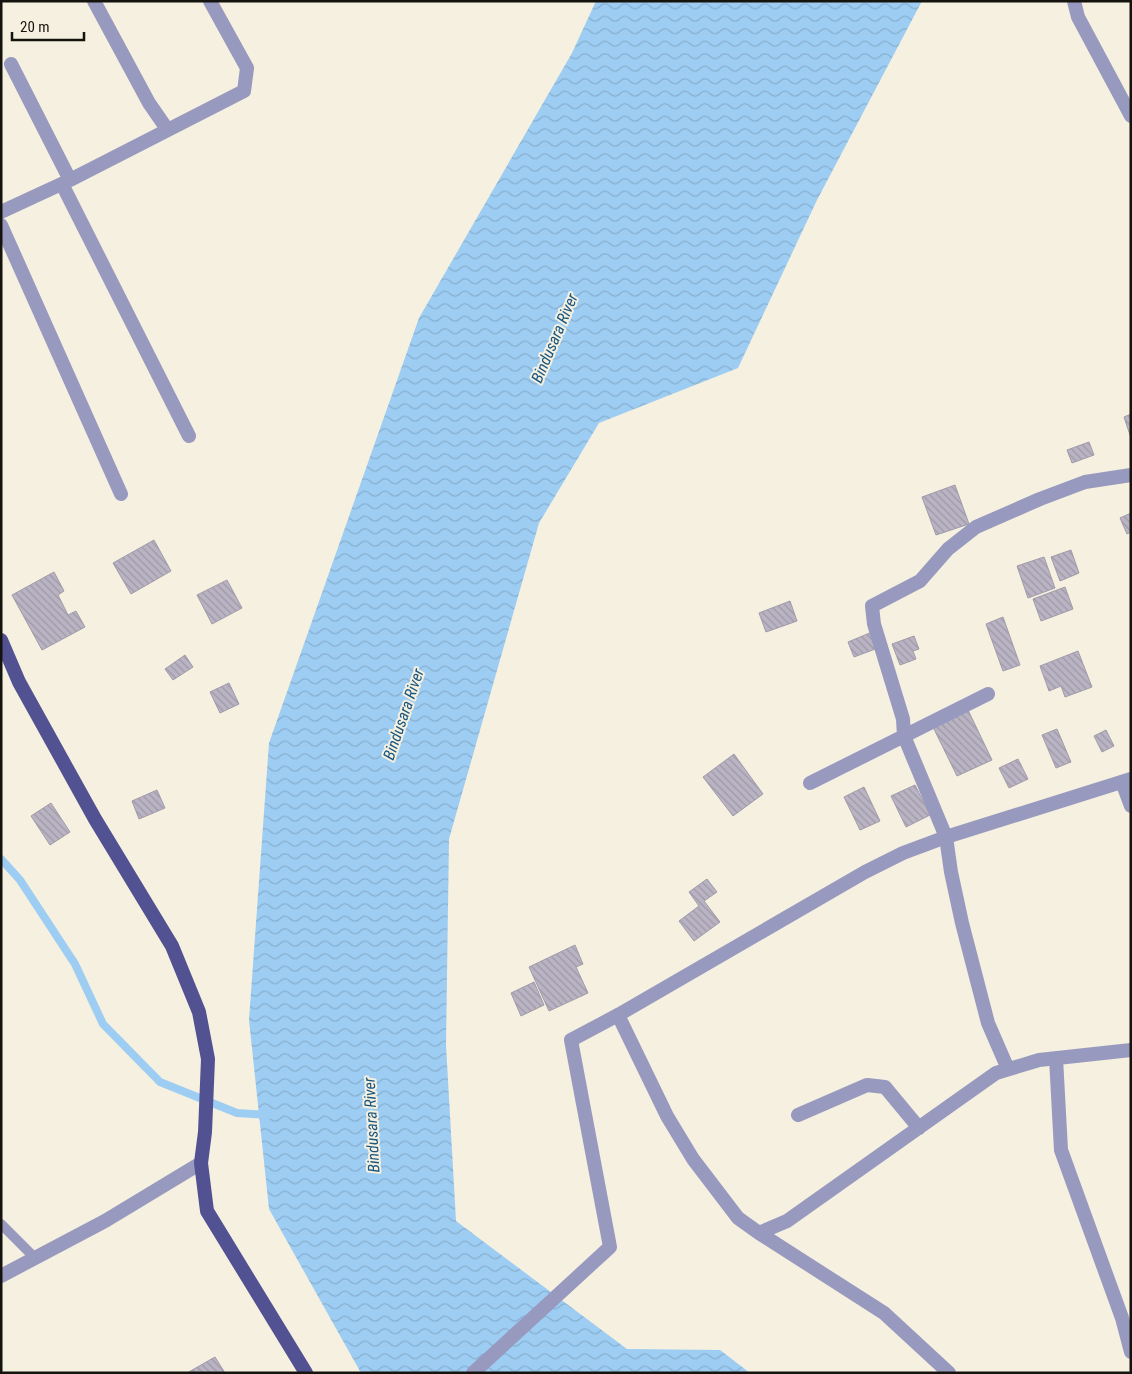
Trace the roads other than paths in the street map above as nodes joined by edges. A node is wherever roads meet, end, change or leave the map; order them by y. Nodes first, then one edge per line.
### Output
1 (94, 1) edge
2 (210, 1) edge
3 (1074, 1) edge
4 (11, 64) dead end
5 (1131, 116) edge
6 (167, 129) junction
7 (66, 182) junction
8 (1, 212) edge
9 (1, 225) edge
10 (188, 436) dead end
11 (1131, 476) edge
12 (121, 494) dead end
13 (1, 640) edge
14 (988, 694) dead end
15 (904, 736) junction
16 (1126, 780) edge
17 (810, 784) dead end
18 (1131, 806) edge
19 (946, 837) junction
20 (618, 1015) junction
21 (1131, 1050) edge
22 (1056, 1058) junction
23 (1008, 1069) junction
24 (798, 1115) dead end
25 (919, 1128) junction
26 (201, 1162) junction
27 (1, 1224) edge
28 (759, 1233) junction
29 (34, 1258) junction
30 (1, 1276) edge
31 (1131, 1352) edge
32 (306, 1373) edge
33 (473, 1373) edge
34 (949, 1373) edge

1 - 6 street
2 - 6 street
3 - 5 street
4 - 7 street
6 - 7 street
7 - 8 street
7 - 10 street
9 - 12 street
11 - 15 street
13 - 26 main road
14 - 15 street
15 - 17 street
15 - 19 street
16 - 18 street
16 - 19 street
19 - 20 street
19 - 23 street
20 - 28 street
20 - 33 street
21 - 22 street
22 - 23 street
22 - 31 street
23 - 25 street
24 - 25 street
25 - 28 street
26 - 29 street
26 - 32 main road
27 - 29 lane
28 - 34 street
29 - 30 street

